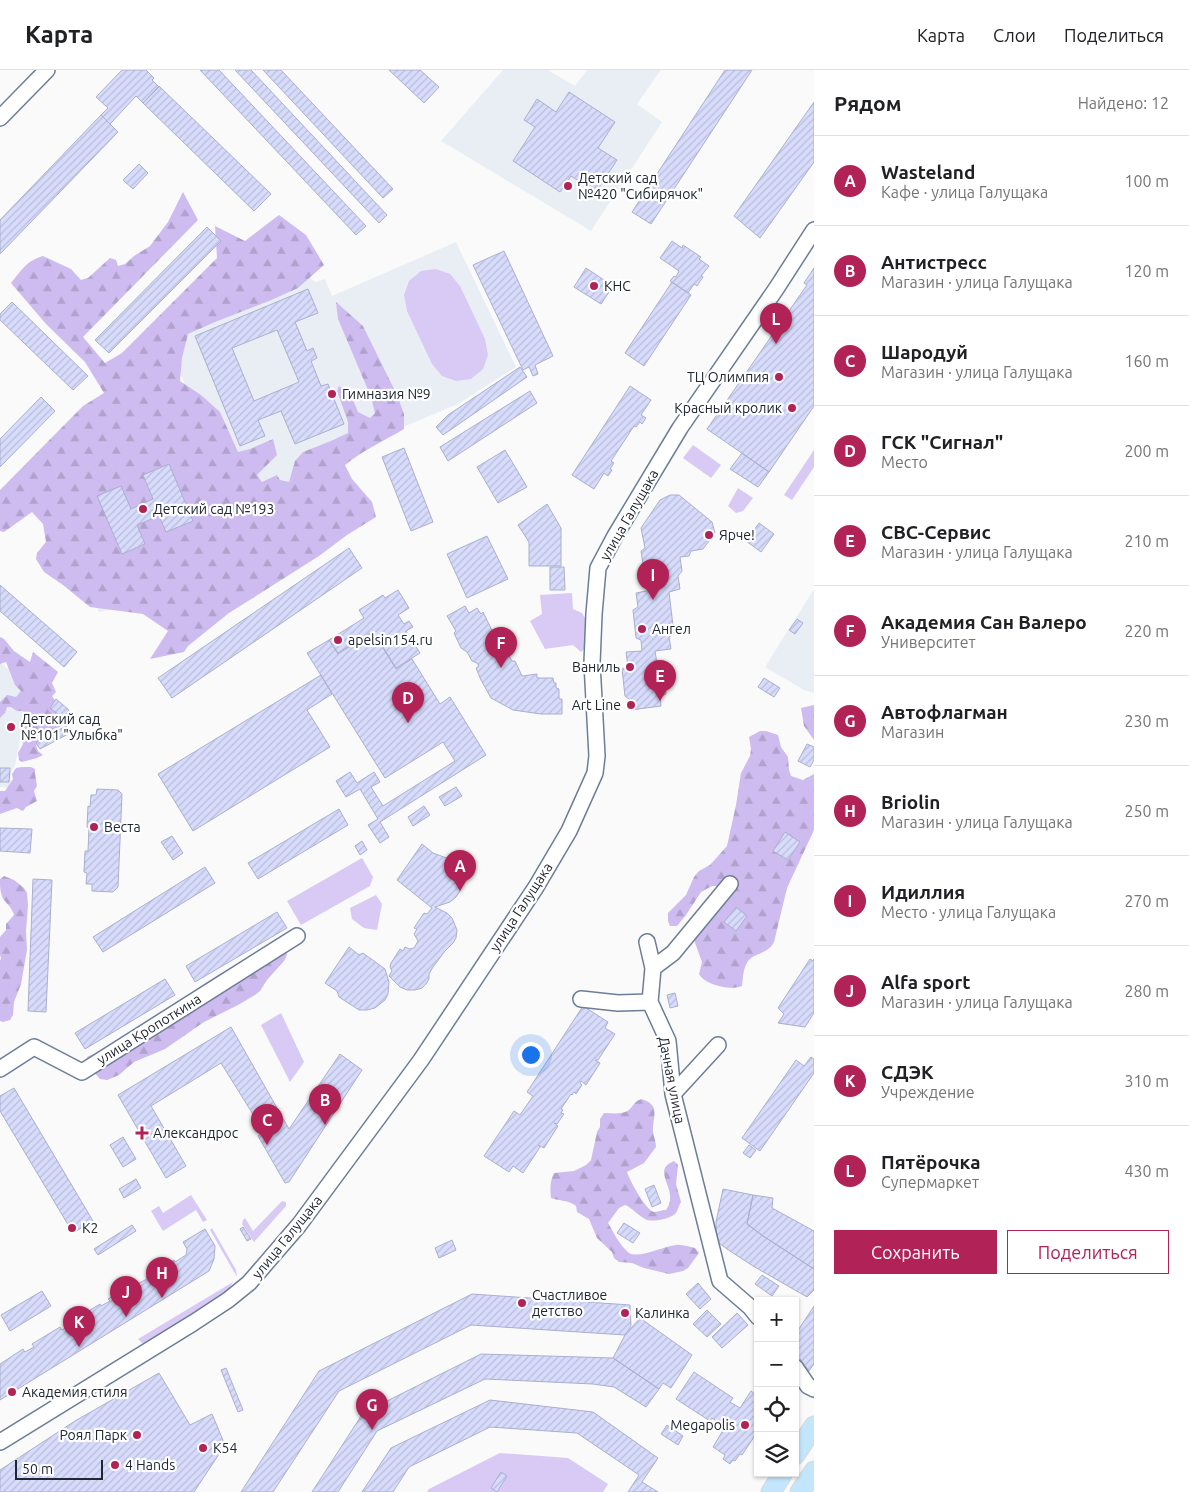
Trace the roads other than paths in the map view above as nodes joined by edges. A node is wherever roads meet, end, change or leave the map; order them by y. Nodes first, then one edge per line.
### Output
1 (47, 70) edge
2 (0, 118) edge
3 (814, 230) edge
4 (730, 884) dead end
5 (297, 936) dead end
6 (647, 942) dead end
7 (653, 968) junction
8 (582, 1000) dead end
9 (650, 1002) junction
10 (718, 1045) dead end
11 (0, 1069) edge
12 (673, 1094) junction
13 (754, 1312) edge
14 (799, 1373) edge
15 (814, 1389) edge
16 (814, 1426) edge
17 (0, 1442) edge
18 (799, 1449) edge
19 (814, 1470) edge
20 (780, 1477) edge
21 (771, 1492) edge
22 (800, 1492) edge

1 - 2 street
3 - 17 street, улица Галущака
4 - 7 street
5 - 11 street, улица Кропоткина
6 - 7 street, Дачная улица
7 - 9 street, Дачная улица
8 - 9 street
9 - 12 street, Дачная улица
10 - 12 street
12 - 13 street, Дачная улица
14 - 15 street
16 - 18 main road
19 - 22 main road
20 - 21 main road

